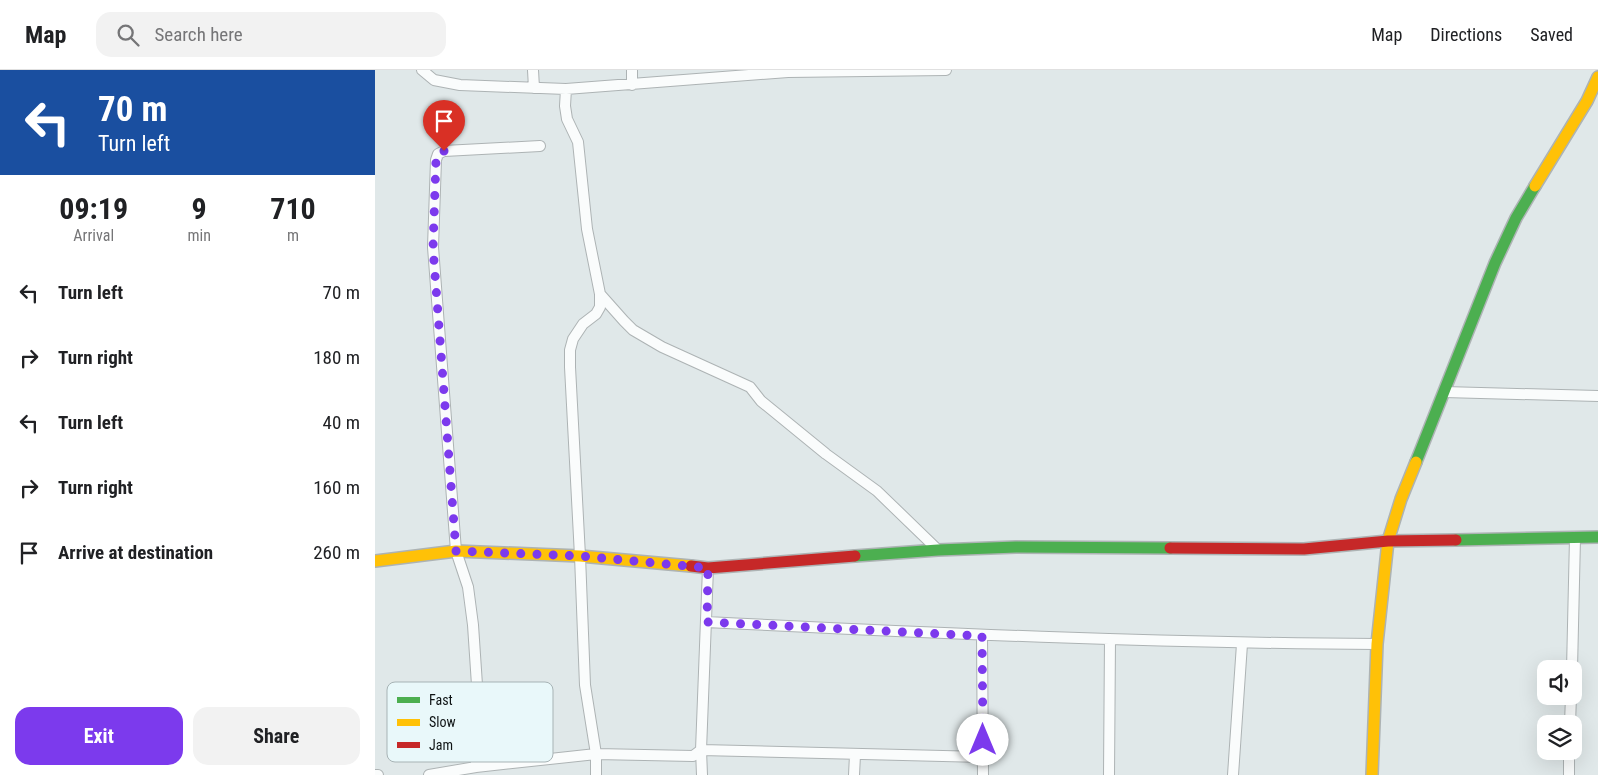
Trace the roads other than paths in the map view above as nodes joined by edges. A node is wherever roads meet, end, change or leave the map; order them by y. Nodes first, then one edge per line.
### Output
1 (422, 70) edge
2 (533, 70) edge
3 (632, 70) edge
4 (946, 70) edge
5 (847, 71) edge
6 (1598, 77) edge
7 (632, 85) junction
8 (534, 88) junction
9 (566, 89) junction
10 (1592, 102) edge
11 (540, 146) dead end
12 (600, 294) junction
13 (1444, 392) junction
14 (1598, 396) edge
15 (1598, 537) edge
16 (1575, 538) junction
17 (1388, 541) junction
18 (938, 550) junction
19 (456, 551) junction
20 (580, 556) junction
21 (375, 561) edge
22 (708, 568) junction
23 (707, 622) junction
24 (982, 636) junction
25 (1110, 639) junction
26 (1241, 644) junction
27 (1377, 644) junction
28 (1572, 660) edge
29 (477, 682) edge
30 (701, 750) junction
31 (596, 754) junction
32 (855, 755) junction
33 (983, 757) junction
34 (553, 759) edge
35 (1569, 760) edge
36 (476, 762) edge
37 (522, 762) edge
38 (476, 767) junction
39 (429, 775) edge
40 (595, 775) edge
41 (702, 775) edge
42 (854, 775) edge
43 (983, 775) edge
44 (1109, 775) edge
45 (1233, 775) edge
46 (1372, 775) edge
47 (1569, 775) edge

1 - 8 street
2 - 8 street
3 - 7 street
4 - 5 street
5 - 7 street
6 - 10 street
7 - 9 street
8 - 9 street
9 - 12 street
10 - 13 street
11 - 19 street
12 - 18 street
12 - 20 street
13 - 14 street
13 - 17 street
15 - 16 street
16 - 17 street
16 - 28 street
17 - 18 street
17 - 27 street
18 - 22 street
19 - 20 street
19 - 21 street
19 - 29 street
20 - 22 street
20 - 31 street
22 - 23 street
23 - 24 street
23 - 30 street
24 - 25 street
24 - 33 street
25 - 26 street
25 - 44 street
26 - 27 street
26 - 45 street
27 - 46 street
30 - 31 street
30 - 32 street
30 - 41 street
31 - 34 street
31 - 40 street
32 - 33 street
32 - 42 street
33 - 43 street
35 - 47 street
36 - 38 street
37 - 38 street
38 - 39 street

